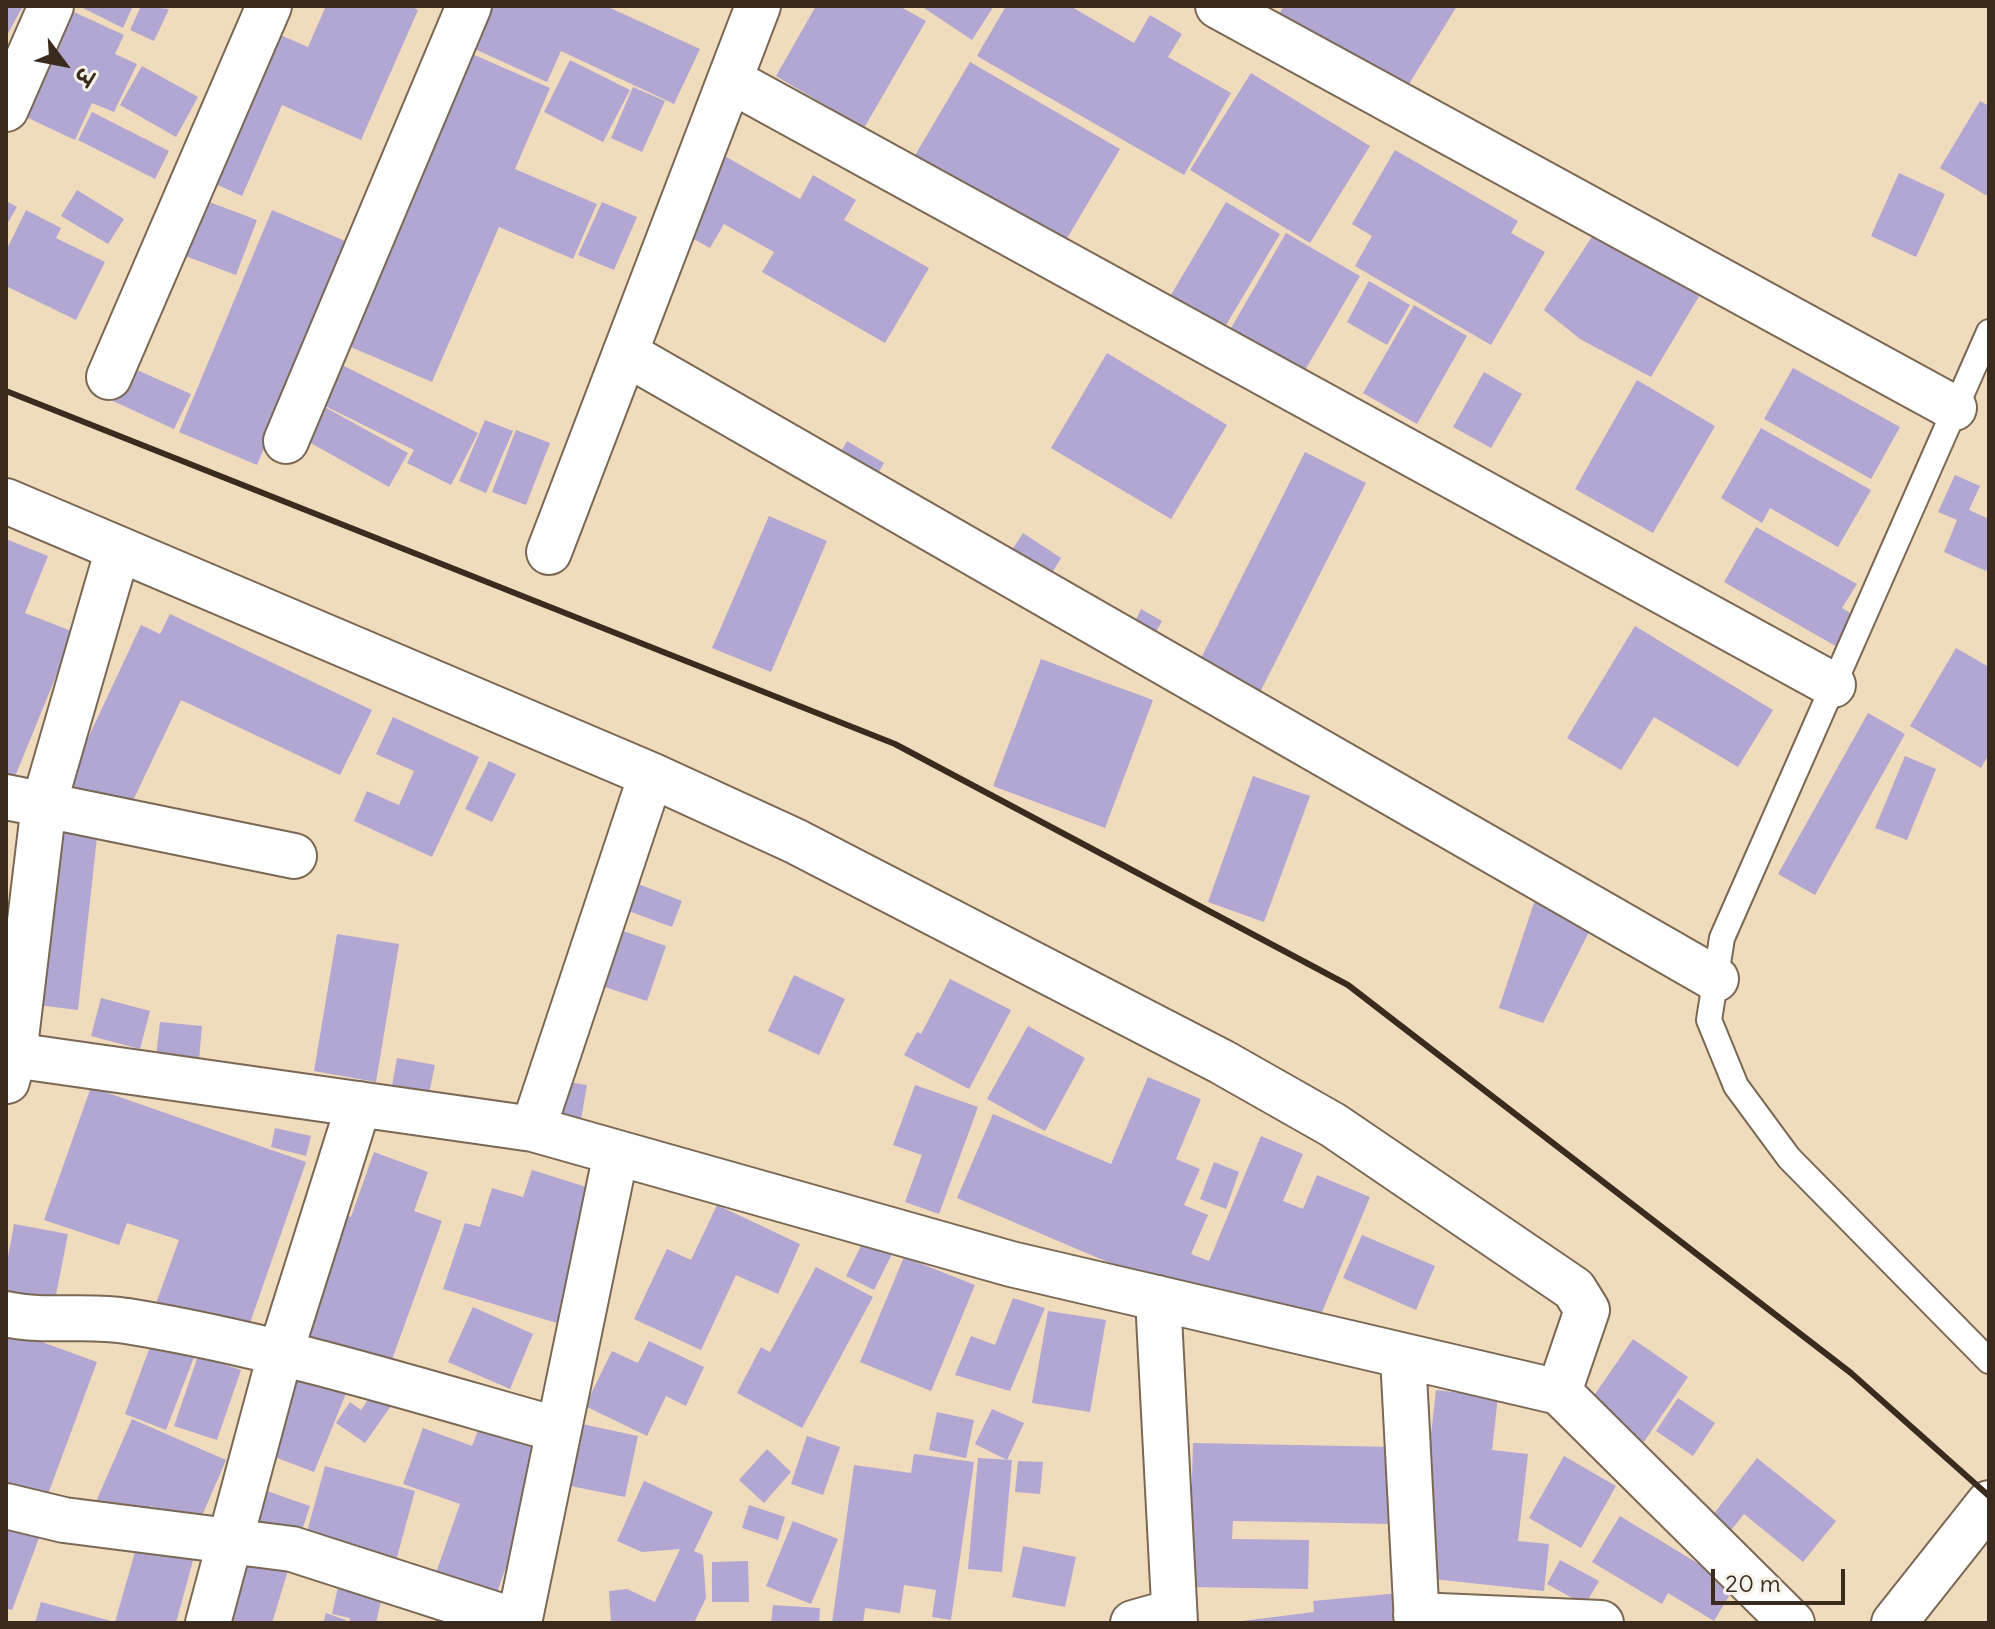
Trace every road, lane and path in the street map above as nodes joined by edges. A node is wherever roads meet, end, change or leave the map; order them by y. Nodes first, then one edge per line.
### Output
1 (51, 6) edge
2 (269, 6) edge
3 (469, 6) edge
4 (758, 6) edge
5 (1218, 6) edge
6 (730, 80) junction
7 (6, 109) edge
8 (1989, 332) edge
9 (625, 353) junction
10 (109, 377) dead end
11 (1954, 408) junction
12 (286, 441) dead end
13 (6, 501) edge
14 (118, 549) junction
15 (549, 552) dead end
16 (1833, 685) junction
17 (651, 775) junction
18 (25, 801) edge
19 (294, 856) dead end
20 (1716, 979) junction
21 (9, 1064) edge
22 (359, 1104) junction
23 (533, 1129) junction
24 (616, 1153) junction
25 (1158, 1298) junction
26 (6, 1314) edge
27 (281, 1351) junction
28 (1403, 1356) junction
29 (1989, 1361) edge
30 (1559, 1392) junction
31 (559, 1430) junction
32 (1989, 1503) edge
33 (6, 1506) edge
34 (230, 1541) junction
35 (1160, 1619) edge
36 (1416, 1619) edge
37 (208, 1623) edge
38 (519, 1623) edge
39 (1601, 1623) edge
40 (1792, 1623) edge
41 (1894, 1623) edge

1 - 7 street
2 - 10 street
3 - 12 street
4 - 6 street
5 - 11 street
6 - 9 street
6 - 16 street
8 - 11 lane
9 - 15 street
9 - 20 street
11 - 16 lane
13 - 14 street
14 - 17 street
14 - 18 street
16 - 20 lane
17 - 23 street
17 - 30 street
18 - 19 street
18 - 21 street
20 - 29 lane
21 - 22 street
22 - 23 street
22 - 27 street
23 - 24 street
24 - 25 street
24 - 31 street
25 - 28 street
25 - 35 street
26 - 27 street
27 - 31 street
27 - 34 street
28 - 30 street
28 - 36 street
30 - 40 street
31 - 38 street
32 - 41 street
33 - 34 street
34 - 37 street
34 - 38 street
36 - 39 street

